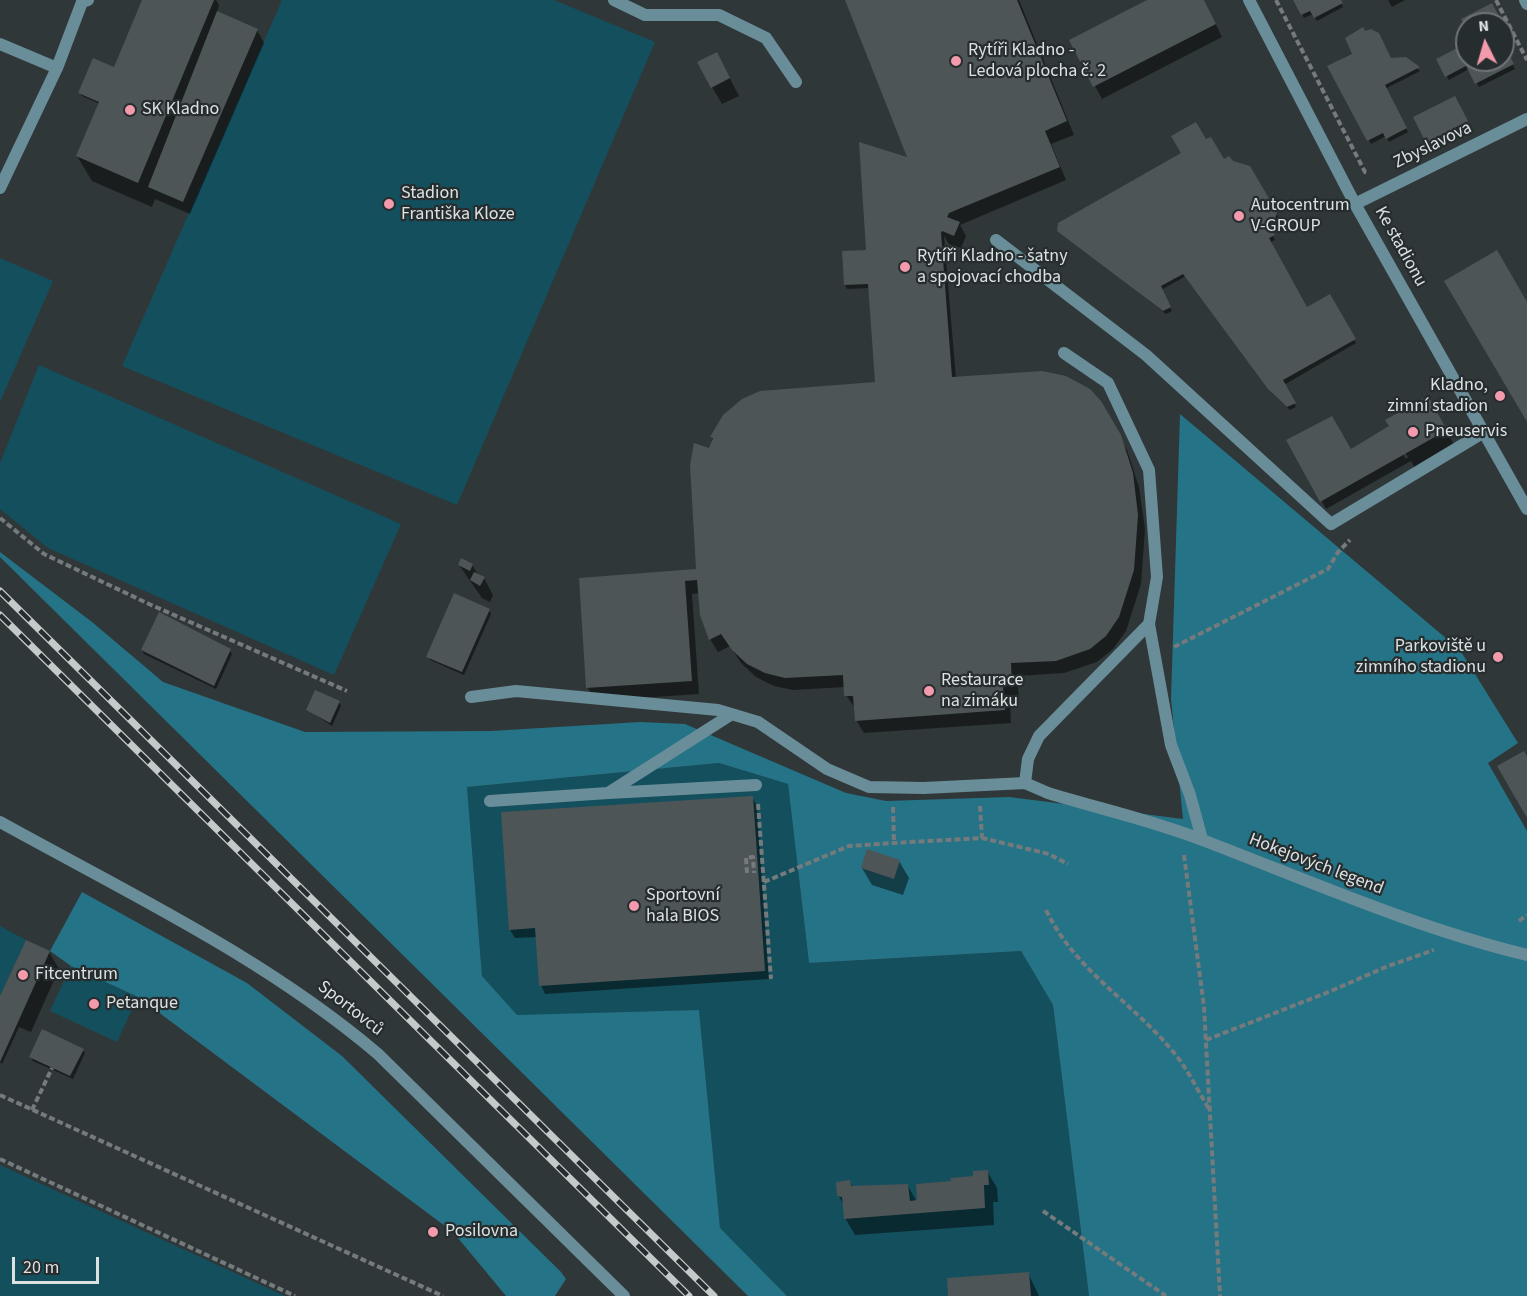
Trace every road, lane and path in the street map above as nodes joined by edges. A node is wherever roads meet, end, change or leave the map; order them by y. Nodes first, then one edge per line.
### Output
1 (88, 0) edge
2 (614, 0) edge
3 (1249, 0) edge
4 (1276, 0) edge
5 (1496, 0) edge
6 (1525, 0) edge
7 (1527, 4) edge
8 (0, 44) edge
9 (1527, 60) edge
10 (57, 68) junction
11 (796, 82) dead end
12 (1527, 119) edge
13 (1375, 175) dead end
14 (0, 188) edge
15 (1355, 204) junction
16 (996, 240) dead end
17 (1064, 353) dead end
18 (1484, 432) junction
19 (1527, 508) edge
20 (0, 519) edge
21 (1350, 540) dead end
22 (1149, 624) junction
23 (1155, 657) junction
24 (347, 691) dead end
25 (471, 698) dead end
26 (732, 714) junction
27 (1025, 783) junction
28 (756, 785) joint
29 (608, 793) junction
30 (490, 801) dead end
31 (980, 815) dead end
32 (894, 819) dead end
33 (0, 822) edge
34 (1181, 834) junction
35 (982, 838) junction
36 (1202, 840) junction
37 (894, 843) junction
38 (1068, 864) dead end
39 (747, 873) dead end
40 (754, 873) dead end
41 (764, 882) junction
42 (1046, 910) dead end
43 (1527, 915) edge
44 (1527, 923) edge
45 (1469, 940) junction
46 (1527, 955) edge
47 (771, 979) dead end
48 (1206, 1040) junction
49 (52, 1068) dead end
50 (0, 1095) edge
51 (1209, 1109) junction
52 (32, 1110) junction
53 (0, 1159) edge
54 (1043, 1212) dead end
55 (295, 1296) edge
56 (443, 1296) edge
57 (624, 1296) edge
58 (1166, 1296) edge
59 (1220, 1296) edge

1 - 10 street
2 - 11 street
3 - 15 street, Ke stadionu
4 - 13 path
5 - 9 path
6 - 7 street
8 - 10 street
10 - 14 street
12 - 15 street, Zbyslavova
15 - 18 street, Ke stadionu
16 - 18 street
17 - 22 street
18 - 19 street, Ke stadionu
20 - 24 path
21 - 23 path
22 - 23 street
22 - 27 street
23 - 36 street
25 - 26 street
26 - 27 street
26 - 29 street
27 - 34 street, Hokejových legend
28 - 29 street
28 - 41 path
29 - 30 street
31 - 35 path
32 - 37 path
33 - 57 street, Sportovců
34 - 36 street, Hokejových legend
34 - 48 path
35 - 37 path
35 - 38 path
36 - 45 street, Hokejových legend
37 - 41 path
39 - 40 path
41 - 47 path
42 - 51 path
43 - 44 path
45 - 46 street, Hokejových legend
45 - 48 path
48 - 51 path
49 - 52 path
50 - 52 path
51 - 59 path
52 - 56 path
53 - 55 path
54 - 58 path

